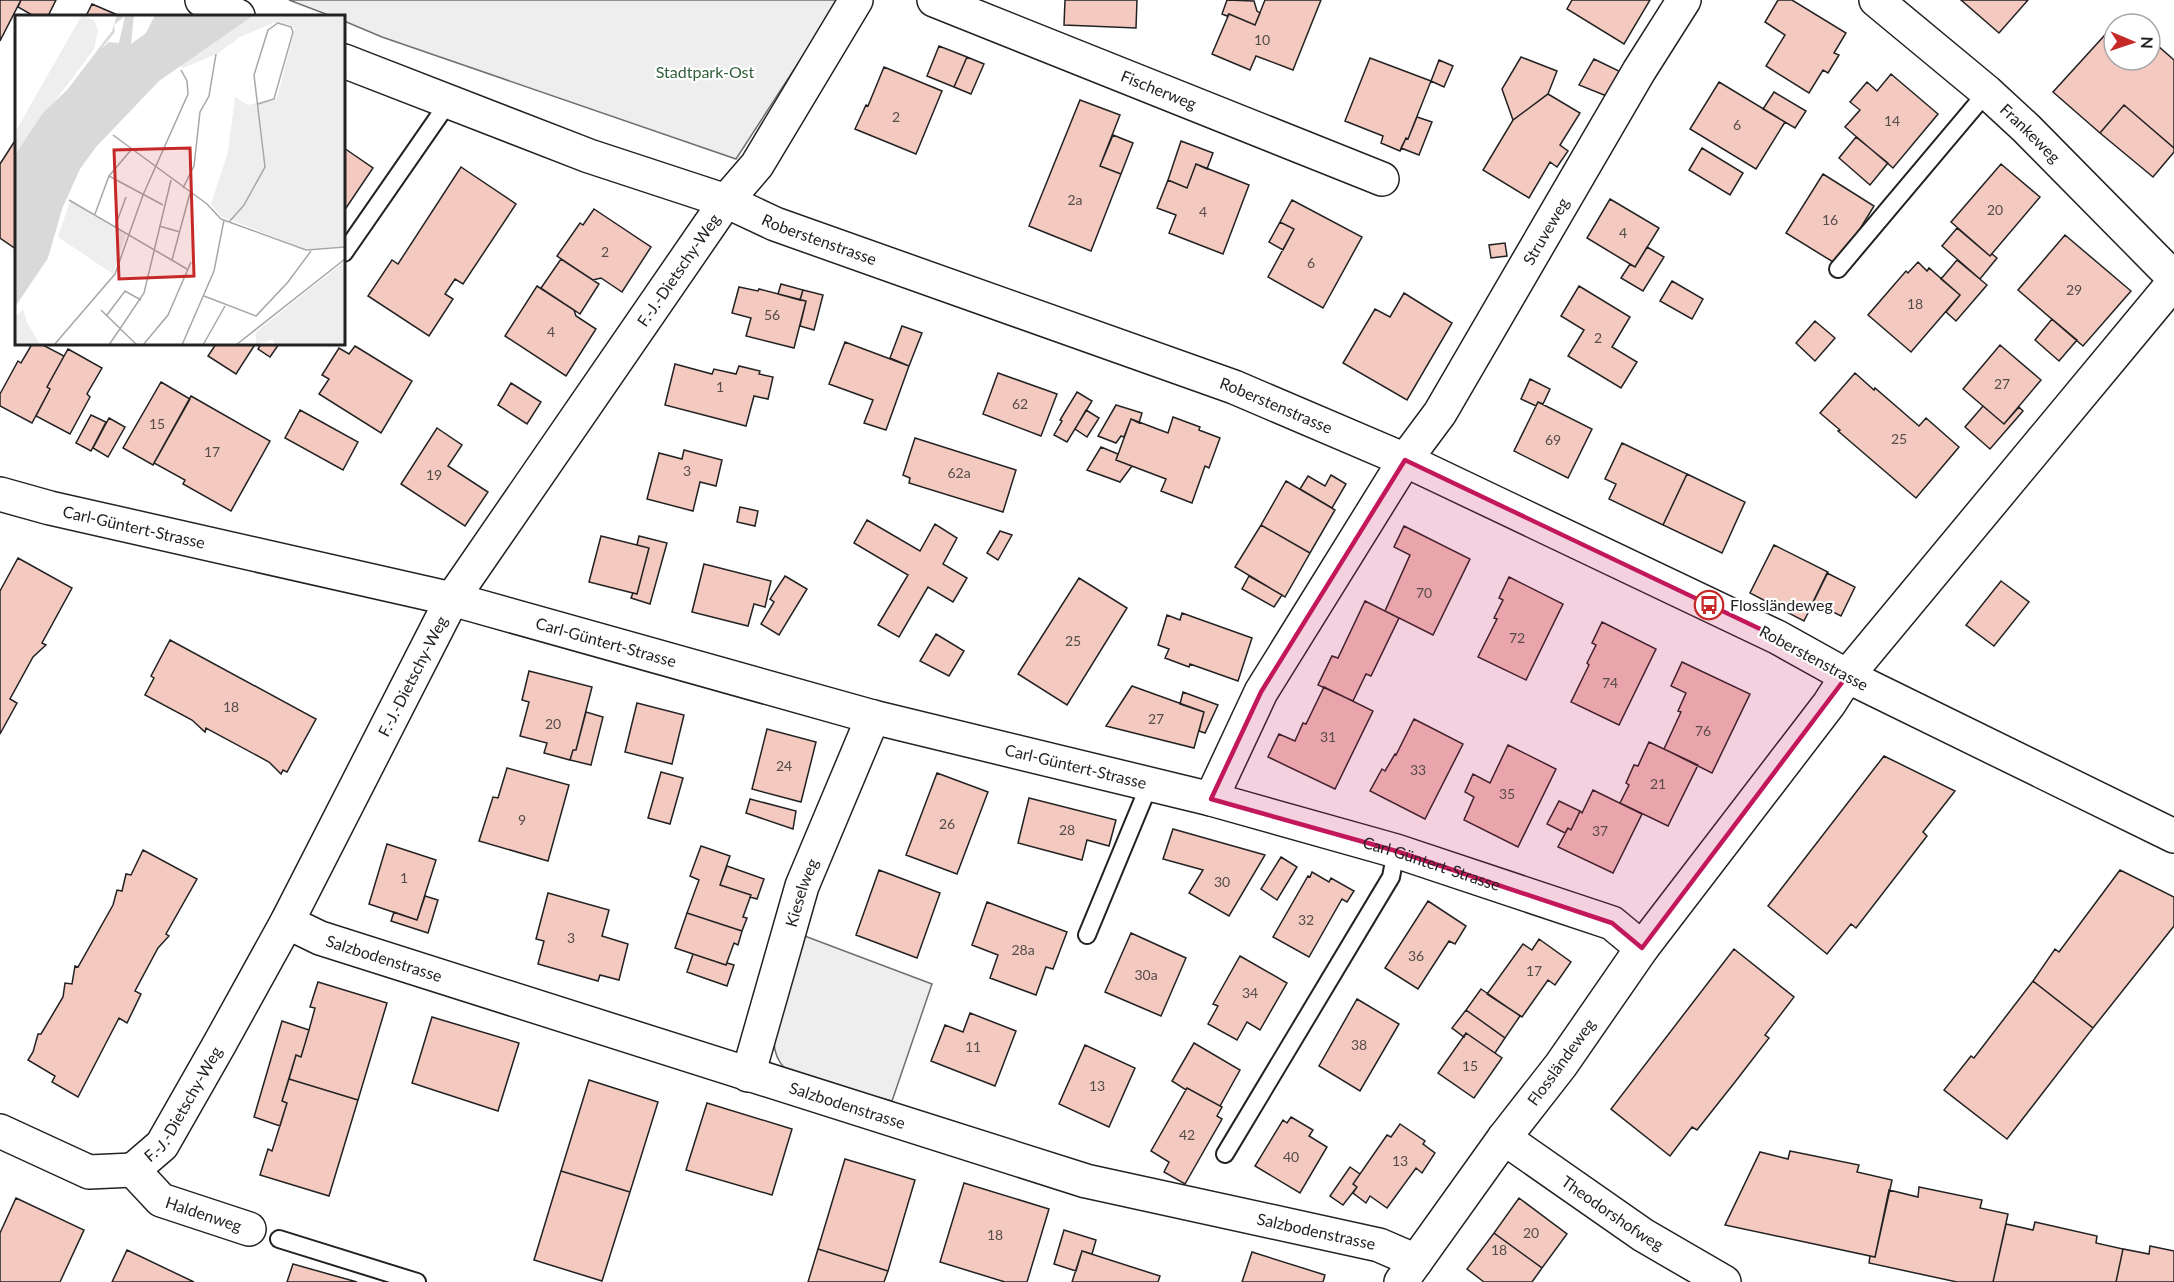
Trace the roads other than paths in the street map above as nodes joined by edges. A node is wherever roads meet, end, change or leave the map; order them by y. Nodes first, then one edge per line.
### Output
1 (202, 0) edge
2 (856, 0) edge
3 (934, 0) edge
4 (1684, 0) edge
5 (1876, 0) edge
6 (236, 15) edge
7 (345, 61) edge
8 (1987, 92) junction
9 (448, 103) junction
10 (1382, 179) dead end
11 (726, 201) junction
12 (345, 252) edge
13 (1838, 269) dead end
14 (2174, 280) edge
15 (1406, 460) junction
16 (0, 494) edge
17 (452, 599) junction
18 (1847, 676) junction
19 (873, 717) junction
20 (1150, 783) junction
21 (1211, 799) junction
22 (2174, 836) edge
23 (1396, 851) junction
24 (287, 922) junction
25 (1087, 935) dead end
26 (1642, 948) junction
27 (748, 1075) junction
28 (0, 1131) edge
29 (1504, 1138) junction
30 (1225, 1154) dead end
31 (133, 1170) junction
32 (264, 1234) joint
33 (1409, 1272) edge
34 (417, 1282) edge
35 (1724, 1282) edge

1 - 6 street
2 - 11 street
3 - 10 street, Fischerweg
4 - 15 street, Struveweg
5 - 8 street, Frankeweg
7 - 9 street, Roberstenstrasse
8 - 13 lane
8 - 14 street, Frankeweg
9 - 11 street, Roberstenstrasse
9 - 12 lane
11 - 15 street, Roberstenstrasse
11 - 17 street, F.-J.-Dietschy-Weg
14 - 18 street, Flossländeweg
15 - 18 street, Roberstenstrasse
15 - 21 street, Struveweg
16 - 17 street, Carl-Güntert-Strasse
17 - 19 street, Carl-Güntert-Strasse
17 - 24 street, F.-J.-Dietschy-Weg
18 - 22 street, Roberstenstrasse
18 - 26 street, Flossländeweg
19 - 20 street, Carl-Güntert-Strasse
19 - 27 street, Kieselweg
20 - 21 street, Carl-Güntert-Strasse
20 - 25 lane
21 - 23 street, Carl Güntert-Strasse
23 - 26 street, Carl Güntert-Strasse
23 - 30 lane
24 - 27 street, Salzbodenstrasse
24 - 31 street, F.-J.-Dietschy-Weg
26 - 29 street, Flossländeweg
27 - 33 street, Salzbodenstrasse
28 - 31 street
29 - 33 street, Flossländeweg
29 - 35 street, Theodorshofweg
31 - 32 street, Haldenweg
32 - 34 lane

